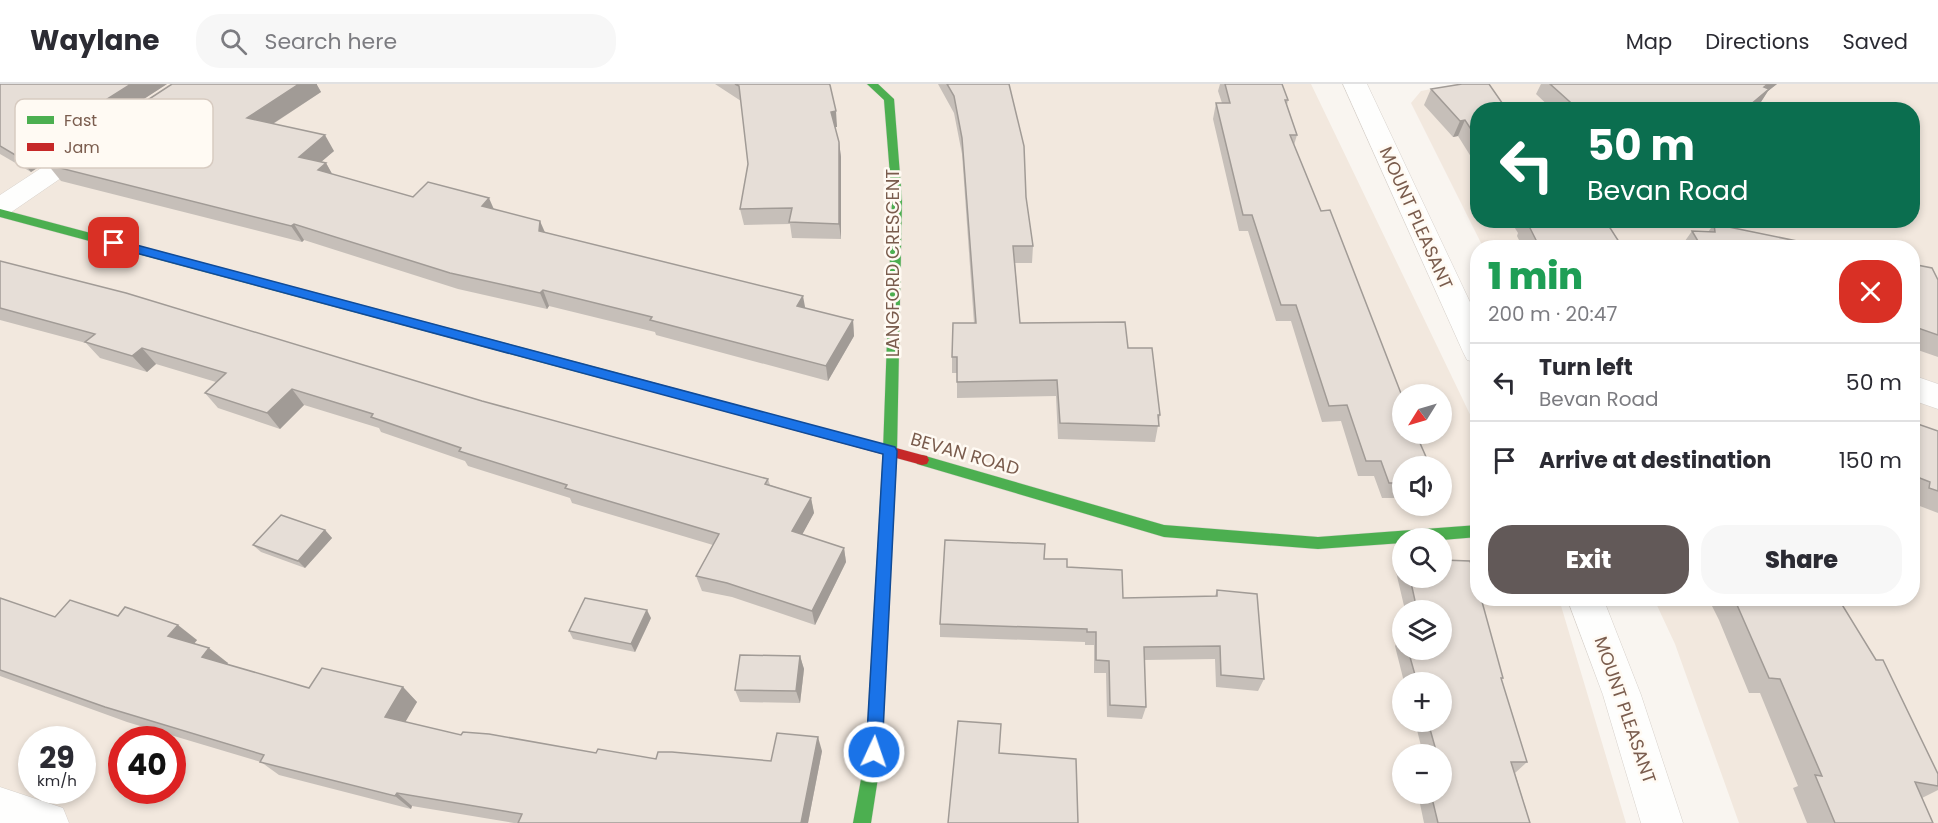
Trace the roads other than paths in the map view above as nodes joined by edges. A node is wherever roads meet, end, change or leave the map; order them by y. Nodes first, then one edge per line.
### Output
1 (872, 84) edge
2 (1355, 84) edge
3 (59, 168) edge
4 (0, 207) edge
5 (0, 213) edge
6 (1470, 328) edge
7 (1920, 390) edge
8 (1938, 397) edge
9 (890, 451) junction
10 (1470, 532) edge
11 (1588, 606) edge
12 (0, 808) edge
13 (48, 823) edge
14 (862, 823) edge
15 (1662, 823) edge

1 - 9 street, LANGFORD CRESCENT
2 - 6 street, MOUNT PLEASANT
3 - 4 street
5 - 9 street, BEVAN ROAD
7 - 8 street
9 - 10 street, BEVAN ROAD
9 - 14 street, LANGFORD CRESCENT
11 - 15 street, MOUNT PLEASANT
12 - 13 street

